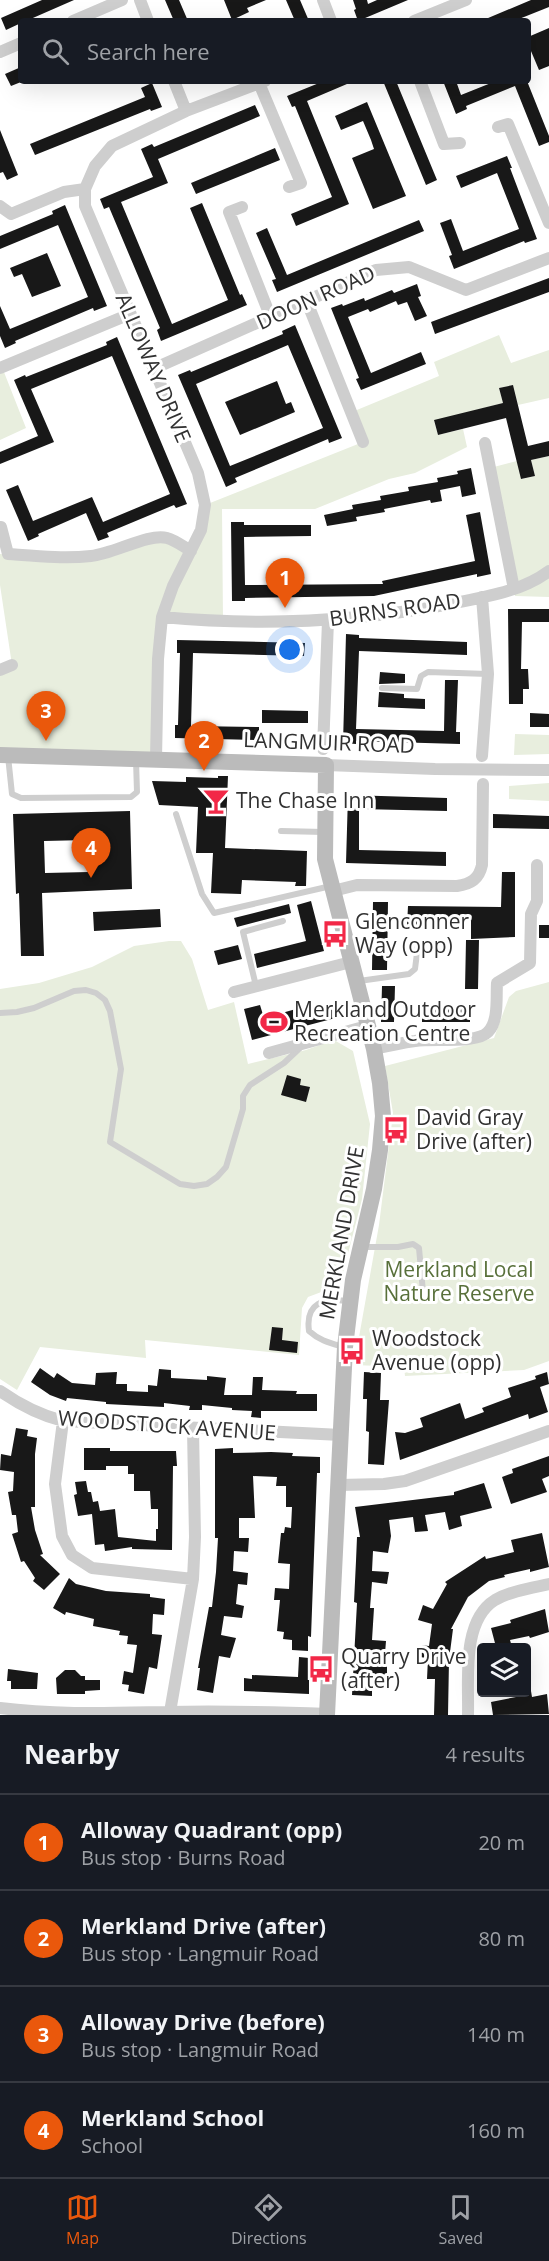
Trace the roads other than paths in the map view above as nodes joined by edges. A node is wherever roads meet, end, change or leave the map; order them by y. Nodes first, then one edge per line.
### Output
1 (122, 0) edge
2 (140, 0) edge
3 (323, 0) edge
4 (466, 0) edge
5 (80, 18) edge
6 (147, 18) edge
7 (330, 18) edge
8 (421, 18) edge
9 (18, 44) edge
10 (0, 52) edge
11 (175, 84) edge
12 (257, 84) edge
13 (263, 84) edge
14 (421, 84) edge
15 (186, 111) junction
16 (498, 127) dead end
17 (460, 143) dead end
18 (289, 187) dead end
19 (85, 189) junction
20 (0, 206) edge
21 (242, 207) dead end
22 (549, 223) edge
23 (549, 258) edge
24 (307, 302) junction
25 (130, 314) junction
26 (271, 318) junction
27 (0, 368) edge
28 (153, 369) junction
29 (363, 442) dead end
30 (485, 443) dead end
31 (1, 527) edge
32 (191, 551) junction
33 (549, 571) edge
34 (514, 589) junction
35 (482, 597) junction
36 (162, 617) junction
37 (328, 621) junction
38 (12, 665) dead end
39 (0, 670) edge
40 (488, 674) junction
41 (382, 688) dead end
42 (4, 755) edge
43 (482, 756) dead end
44 (324, 757) junction
45 (136, 759) junction
46 (156, 759) junction
47 (549, 770) edge
48 (483, 784) dead end
49 (176, 814) dead end
50 (281, 831) dead end
51 (325, 832) junction
52 (537, 865) dead end
53 (332, 888) junction
54 (283, 921) dead end
55 (418, 945) dead end
56 (351, 962) junction
57 (356, 981) junction
58 (256, 986) junction
59 (234, 992) dead end
60 (0, 1013) edge
61 (367, 1026) junction
62 (304, 1044) junction
63 (374, 1050) junction
64 (269, 1053) dead end
65 (359, 1247) junction
66 (423, 1292) dead end
67 (350, 1302) junction
68 (345, 1347) junction
69 (0, 1391) edge
70 (63, 1421) junction
71 (193, 1429) junction
72 (549, 1431) edge
73 (341, 1435) junction
74 (339, 1485) junction
75 (193, 1579) junction
76 (549, 1584) edge
77 (0, 1708) edge
78 (170, 1712) junction
79 (327, 1715) edge
80 (468, 1715) edge

1 - 5 street
2 - 6 street
3 - 7 street
4 - 8 street
9 - 10 street
11 - 15 street
12 - 15 street
13 - 18 street
14 - 17 street
15 - 19 street
16 - 22 street
19 - 20 street
19 - 25 street, ALLOWAY DRIVE
21 - 26 street
23 - 24 street, DOON ROAD
24 - 26 street, DOON ROAD
24 - 29 street
25 - 27 street
25 - 28 street, ALLOWAY DRIVE
26 - 28 street, DOON ROAD
28 - 32 street, ALLOWAY DRIVE
30 - 34 street
31 - 32 street
32 - 36 street, ALLOWAY DRIVE
33 - 34 street, BURNS ROAD
34 - 35 street, BURNS ROAD
35 - 37 street, BURNS ROAD
35 - 40 street
36 - 37 street, BURNS ROAD
36 - 46 street, ALLOWAY DRIVE
37 - 44 street
38 - 39 street
40 - 41 lane
40 - 43 street
42 - 45 street, LANGMUIR ROAD
42 - 45 lane
44 - 46 street, LANGMUIR ROAD
44 - 47 street, LANGMUIR ROAD
44 - 51 street, MERKLAND DRIVE
45 - 46 street, LANGMUIR ROAD
48 - 53 street
49 - 53 lane
50 - 51 lane
51 - 53 street, MERKLAND DRIVE
52 - 63 street
53 - 56 street, MERKLAND DRIVE
54 - 58 lane
55 - 57 lane
56 - 57 street, MERKLAND DRIVE
56 - 58 street
57 - 61 street, MERKLAND DRIVE
58 - 59 street
60 - 62 lane
61 - 62 street
61 - 63 street, MERKLAND DRIVE
62 - 64 street
63 - 65 street, MERKLAND DRIVE
65 - 66 lane
65 - 67 street, MERKLAND DRIVE
67 - 68 street, MERKLAND DRIVE
67 - 68 lane
68 - 73 street, MERKLAND DRIVE
69 - 70 street, WOODSTOCK AVENUE
70 - 71 street, WOODSTOCK AVENUE
70 - 75 street
71 - 73 street, WOODSTOCK AVENUE
71 - 75 street
72 - 74 street
73 - 74 street, MERKLAND DRIVE
74 - 79 street, MERKLAND DRIVE
75 - 78 street
76 - 80 street
77 - 78 street
78 - 79 street

